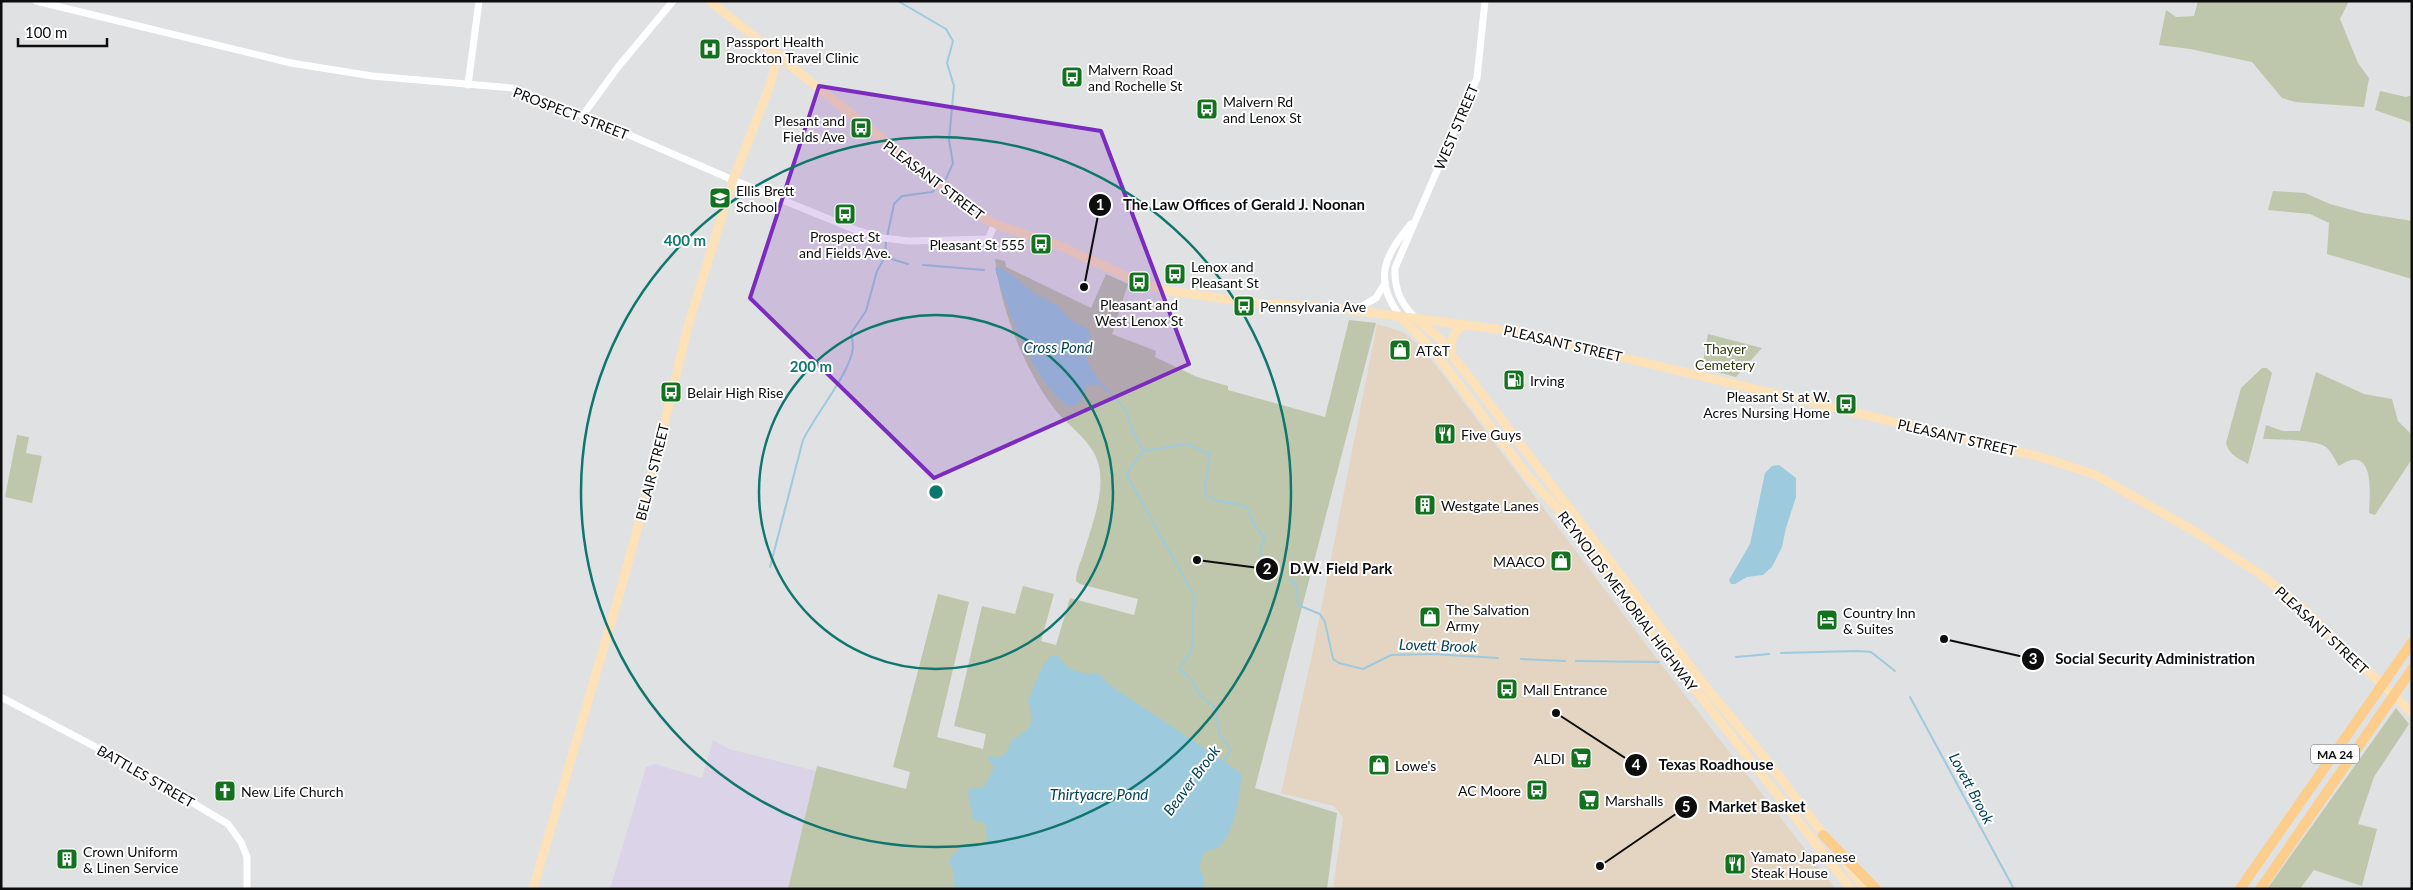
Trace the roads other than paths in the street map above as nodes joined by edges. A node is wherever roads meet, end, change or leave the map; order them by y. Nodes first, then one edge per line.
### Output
1 (36, 1) edge
2 (479, 1) edge
3 (673, 1) edge
4 (710, 1) edge
5 (1485, 1) edge
6 (778, 57) junction
7 (468, 85) junction
8 (583, 115) junction
9 (733, 180) junction
10 (1415, 220) junction
11 (995, 224) junction
12 (1385, 283) junction
13 (1355, 310) junction
14 (1400, 316) junction
15 (1416, 318) junction
16 (1469, 324) junction
17 (1451, 354) junction
18 (2412, 642) edge
19 (2412, 669) edge
20 (1, 696) edge
21 (2412, 713) edge
22 (1823, 835) junction
23 (2277, 866) junction
24 (2240, 887) edge
25 (247, 889) edge
26 (533, 889) edge
27 (1851, 889) edge
28 (1865, 889) edge
29 (1876, 889) edge
30 (2260, 889) edge
31 (2267, 889) edge

1 - 7 street, PROSPECT STREET
2 - 7 street
3 - 8 street
4 - 6 main road, PLEASANT STREET
5 - 10 street, WEST STREET
6 - 9 main road, BELAIR STREET
6 - 11 main road, PLEASANT STREET
7 - 8 street, PROSPECT STREET
8 - 9 street, PROSPECT STREET
9 - 11 street, PROSPECT STREET
9 - 26 main road, BELAIR STREET
10 - 12 street, WEST STREET
10 - 15 street, WEST STREET
11 - 13 main road, PLEASANT STREET
12 - 13 street
12 - 14 street, WEST STREET
13 - 14 main road, PLEASANT STREET
14 - 15 main road, PLEASANT STREET
14 - 27 main road, REYNOLDS MEMORIAL HIGHWAY
15 - 16 main road, PLEASANT STREET
15 - 17 main road, REYNOLDS MEMORIAL HIGHWAY
16 - 17 main road
16 - 21 main road, PLEASANT STREET
17 - 22 main road, REYNOLDS MEMORIAL HIGHWAY
18 - 24 highway, MA 24
19 - 23 highway, MA 24
20 - 25 street, BATTLES STREET
22 - 28 main road, REYNOLDS MEMORIAL HIGHWAY
22 - 29 highway
23 - 30 highway, MA 24
23 - 31 highway

